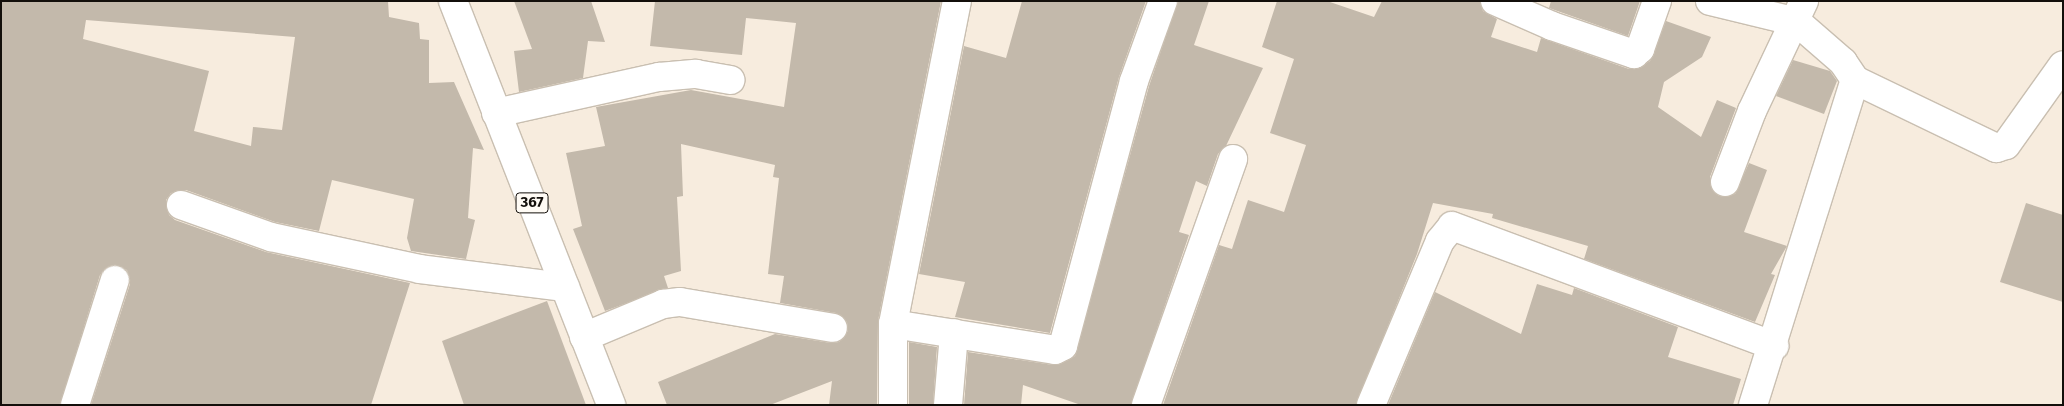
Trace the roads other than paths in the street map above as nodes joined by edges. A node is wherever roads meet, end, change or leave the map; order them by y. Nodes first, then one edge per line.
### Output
1 (452, 1) edge
2 (957, 1) edge
3 (1162, 1) edge
4 (1496, 1) edge
5 (1657, 1) edge
6 (1710, 1) edge
7 (1800, 12) edge
8 (2063, 65) edge
9 (730, 80) dead end
10 (1855, 80) junction
11 (496, 113) junction
12 (1233, 159) dead end
13 (1724, 182) dead end
14 (181, 205) dead end
15 (115, 280) dead end
16 (565, 287) junction
17 (893, 324) junction
18 (833, 328) dead end
19 (954, 333) junction
20 (584, 337) junction
21 (1774, 346) junction
22 (75, 405) edge
23 (611, 405) edge
24 (893, 405) edge
25 (948, 405) edge
26 (1146, 405) edge
27 (1371, 405) edge
28 (1753, 405) edge

1 - 11 street, 367
2 - 17 street
3 - 19 street
4 - 5 street
6 - 7 street
7 - 10 street
7 - 13 street
8 - 10 street
9 - 11 street
10 - 21 street
11 - 16 street, 367
12 - 26 street
14 - 16 street
15 - 22 street
16 - 20 street, 367
17 - 19 street
17 - 24 street
18 - 20 street
19 - 25 street
20 - 23 street, 367
21 - 27 street
21 - 28 street

